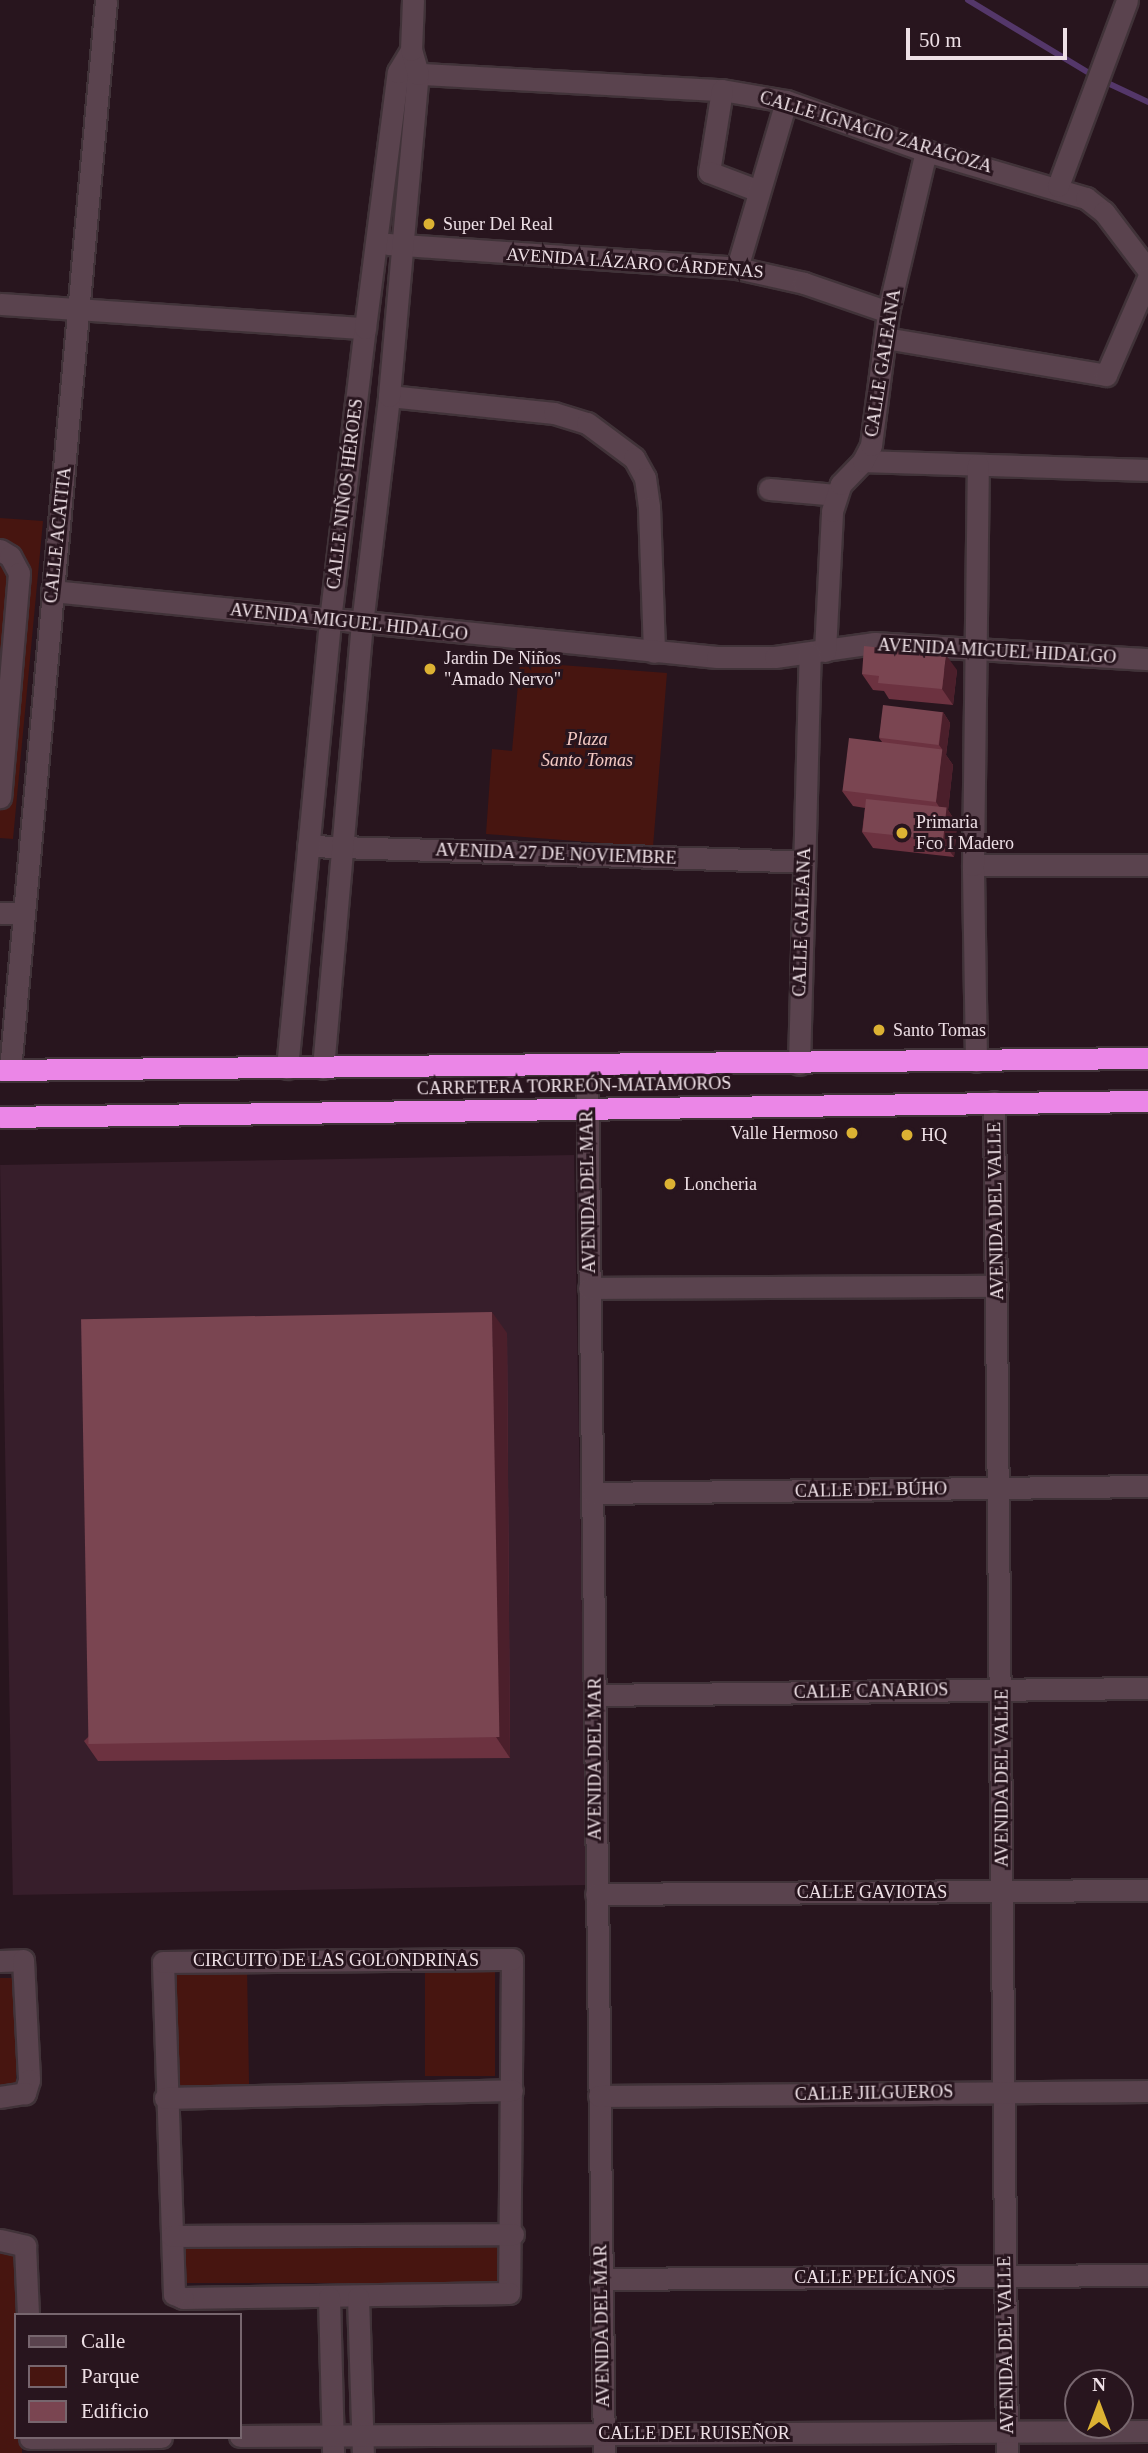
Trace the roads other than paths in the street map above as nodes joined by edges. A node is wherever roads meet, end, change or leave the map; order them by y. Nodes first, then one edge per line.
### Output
1 (106, 0) edge
2 (413, 0) edge
3 (1127, 0) edge
4 (408, 73) junction
5 (722, 90) junction
6 (786, 101) junction
7 (926, 151) junction
8 (1058, 186) junction
9 (759, 191) junction
10 (375, 244) junction
11 (401, 245) junction
12 (737, 268) junction
13 (1148, 270) edge
14 (1148, 278) edge
15 (0, 304) edge
16 (78, 309) junction
17 (888, 313) junction
18 (365, 328) junction
19 (885, 338) junction
20 (389, 396) junction
21 (863, 461) junction
22 (978, 465) junction
23 (1148, 470) edge
24 (769, 489) dead end
25 (836, 495) junction
26 (0, 550) edge
27 (52, 591) junction
28 (330, 620) junction
29 (362, 624) junction
30 (654, 652) junction
31 (818, 652) junction
32 (975, 652) junction
33 (1148, 659) edge
34 (0, 797) edge
35 (307, 846) junction
36 (341, 848) junction
37 (804, 862) junction
38 (973, 865) junction
39 (1148, 865) edge
40 (0, 913) edge
41 (22, 913) junction
42 (1148, 1058) edge
43 (976, 1061) junction
44 (799, 1064) junction
45 (587, 1065) junction
46 (287, 1068) junction
47 (323, 1068) junction
48 (5, 1070) edge
49 (1148, 1101) edge
50 (994, 1102) junction
51 (587, 1108) junction
52 (0, 1117) edge
53 (997, 1286) junction
54 (589, 1288) junction
55 (1148, 1486) edge
56 (1000, 1488) junction
57 (593, 1493) junction
58 (1148, 1688) edge
59 (1002, 1689) junction
60 (595, 1695) junction
61 (1148, 1890) edge
62 (1003, 1891) junction
63 (596, 1894) junction
64 (0, 1961) edge
65 (512, 2090) junction
66 (1148, 2091) edge
67 (1004, 2092) junction
68 (599, 2096) junction
69 (0, 2097) edge
70 (165, 2098) junction
71 (513, 2234) junction
72 (172, 2236) junction
73 (0, 2240) edge
74 (1148, 2275) edge
75 (1005, 2276) junction
76 (601, 2278) junction
77 (330, 2297) junction
78 (358, 2297) junction
79 (28, 2313) edge
80 (1148, 2431) edge
81 (242, 2436) edge
82 (117, 2439) edge
83 (1007, 2442) edge
84 (30, 2443) edge
85 (604, 2443) edge
86 (332, 2444) edge
87 (363, 2444) edge

1 - 16 street, CALLE ACATITA
2 - 4 street, CALLE NIÑOS HÉROES
3 - 8 street
4 - 5 street, CALLE IGNACIO ZARAGOZA
4 - 10 street, CALLE NIÑOS HÉROES
4 - 11 street, CALLE NIÑOS HÉROES
5 - 6 street, CALLE IGNACIO ZARAGOZA
5 - 9 street
6 - 7 street, CALLE IGNACIO ZARAGOZA
6 - 9 street
7 - 8 street, CALLE IGNACIO ZARAGOZA
7 - 17 street, CALLE GALEANA
8 - 13 street, CALLE IGNACIO ZARAGOZA
9 - 12 street
10 - 11 street, AVENIDA LÁZARO CÁRDENAS
10 - 18 street, CALLE NIÑOS HÉROES
11 - 12 street, AVENIDA LÁZARO CÁRDENAS
11 - 20 street, CALLE NIÑOS HÉROES
12 - 17 street, AVENIDA LÁZARO CÁRDENAS
14 - 19 street
15 - 16 street
16 - 18 street
16 - 27 street, CALLE ACATITA
17 - 19 street, CALLE GALEANA
18 - 28 street, CALLE NIÑOS HÉROES
19 - 21 street, CALLE GALEANA
20 - 29 street, CALLE NIÑOS HÉROES
20 - 30 street
21 - 22 street
21 - 25 street, CALLE GALEANA
22 - 23 street
22 - 32 street
24 - 25 street
25 - 31 street, CALLE GALEANA
26 - 34 street
27 - 28 street, AVENIDA MIGUEL HIDALGO
27 - 41 street, CALLE ACATITA
28 - 29 street, AVENIDA MIGUEL HIDALGO
28 - 35 street, CALLE NIÑOS HÉROES
29 - 30 street, AVENIDA MIGUEL HIDALGO
29 - 36 street, CALLE NIÑOS HÉROES
30 - 31 street, AVENIDA MIGUEL HIDALGO
31 - 32 street, AVENIDA MIGUEL HIDALGO
31 - 37 street, CALLE GALEANA
32 - 33 street, AVENIDA MIGUEL HIDALGO
32 - 38 street
35 - 36 street, AVENIDA 27 DE NOVIEMBRE
35 - 46 street, CALLE NIÑOS HÉROES
36 - 37 street, AVENIDA 27 DE NOVIEMBRE
36 - 47 street, CALLE NIÑOS HÉROES
37 - 44 street, CALLE GALEANA
38 - 39 street
38 - 43 street
40 - 41 street
41 - 48 street, CALLE ACATITA
42 - 43 highway
43 - 44 highway
44 - 45 highway
45 - 47 highway
45 - 51 street, AVENIDA DEL MAR
46 - 47 highway
46 - 48 highway
49 - 50 highway, CARRETERA TORREÓN-MATAMOROS
50 - 51 highway, CARRETERA TORREÓN-MATAMOROS
50 - 53 street, AVENIDA DEL VALLE
51 - 52 highway, CARRETERA TORREÓN-MATAMOROS
51 - 54 street, AVENIDA DEL MAR
53 - 54 street
53 - 56 street, AVENIDA DEL VALLE
54 - 57 street, AVENIDA DEL MAR
55 - 56 street, CALLE DEL BÚHO
56 - 57 street, CALLE DEL BÚHO
56 - 59 street, AVENIDA DEL VALLE
57 - 60 street, AVENIDA DEL MAR
58 - 59 street, CALLE CANARIOS
59 - 60 street, CALLE CANARIOS
59 - 62 street, AVENIDA DEL VALLE
60 - 63 street, AVENIDA DEL MAR
61 - 62 street, CALLE GAVIOTAS
62 - 63 street, CALLE GAVIOTAS
62 - 67 street, AVENIDA DEL VALLE
63 - 68 street, AVENIDA DEL MAR
64 - 69 street
65 - 70 street
65 - 70 street, CIRCUITO DE LAS GOLONDRINAS
65 - 71 street, CIRCUITO DE LAS GOLONDRINAS
66 - 67 street, CALLE JILGUEROS
67 - 68 street, CALLE JILGUEROS
67 - 75 street, AVENIDA DEL VALLE
68 - 76 street, AVENIDA DEL MAR
70 - 72 street, CIRCUITO DE LAS GOLONDRINAS
71 - 72 street
71 - 78 street, CIRCUITO DE LAS GOLONDRINAS
72 - 77 street, CIRCUITO DE LAS GOLONDRINAS
73 - 79 street
74 - 75 street, CALLE PELÍCANOS
75 - 76 street, CALLE PELÍCANOS
75 - 83 street, AVENIDA DEL VALLE
76 - 85 street, AVENIDA DEL MAR
77 - 78 street, CIRCUITO DE LAS GOLONDRINAS
77 - 86 street
78 - 87 street
80 - 83 street, CALLE DEL RUISEÑOR
81 - 86 street, CALLE DEL RUISEÑOR
82 - 84 street
83 - 85 street, CALLE DEL RUISEÑOR
85 - 87 street, CALLE DEL RUISEÑOR
86 - 87 street, CALLE DEL RUISEÑOR

